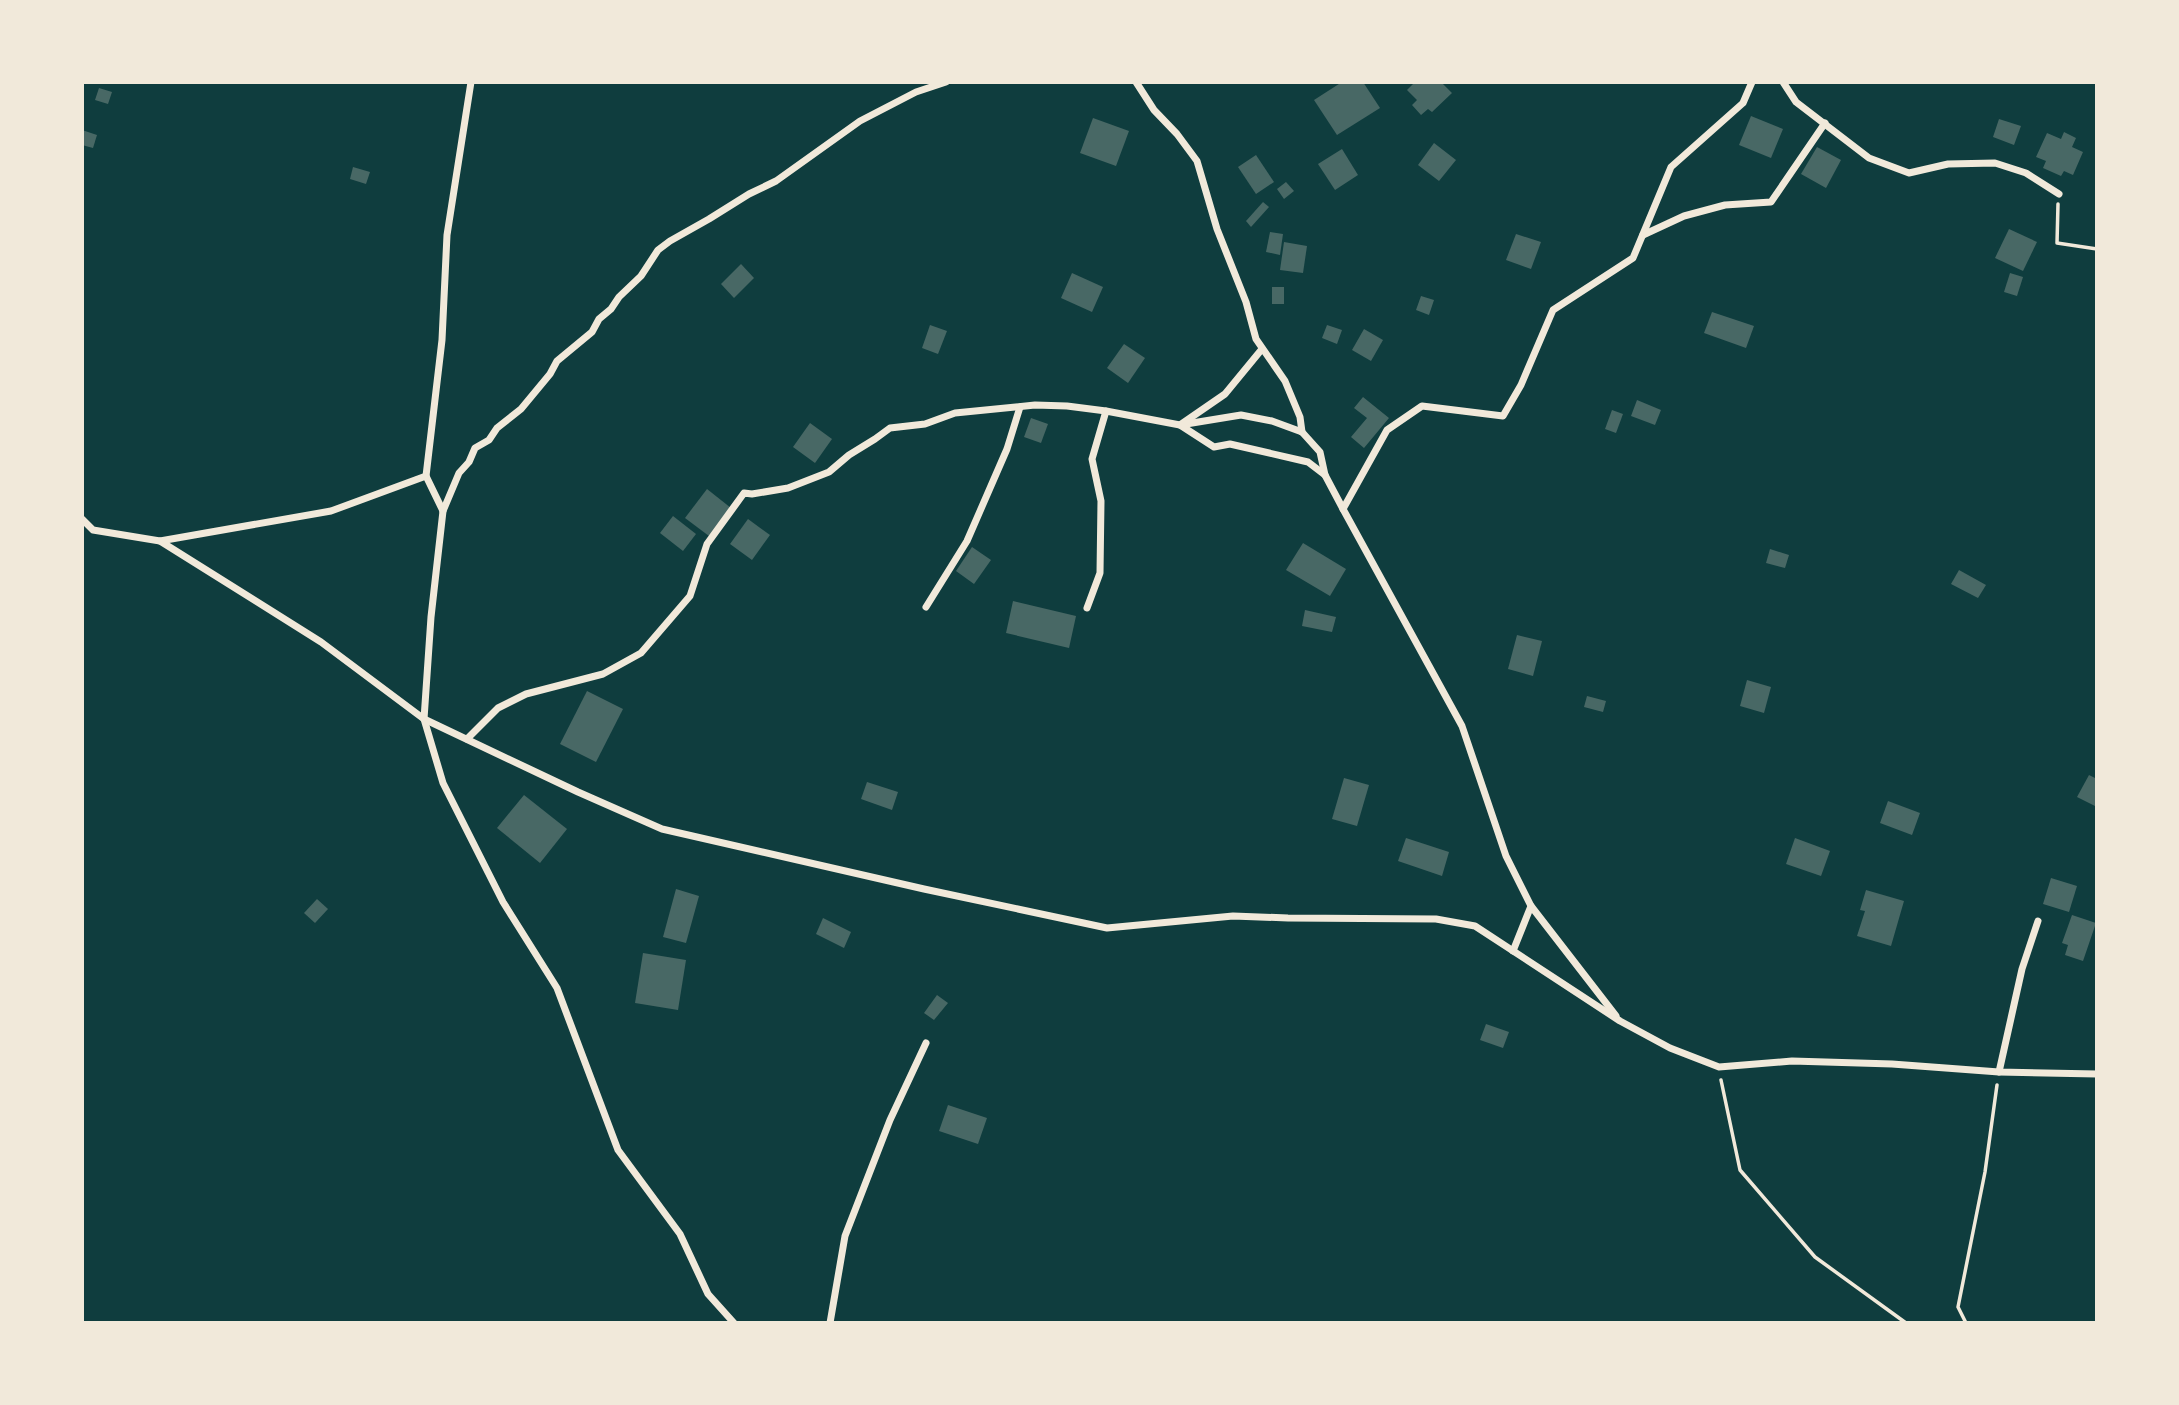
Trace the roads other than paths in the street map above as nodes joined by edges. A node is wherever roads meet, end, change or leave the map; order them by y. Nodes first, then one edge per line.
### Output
1 (471, 82) edge
2 (946, 82) edge
3 (1136, 82) edge
4 (1752, 82) edge
5 (1783, 82) edge
6 (1825, 123) junction
7 (2059, 194) road end
8 (1642, 235) junction
9 (1262, 349) junction
10 (1020, 407) junction
11 (1106, 411) junction
12 (1180, 425) junction
13 (1302, 432) junction
14 (1325, 475) junction
15 (426, 476) junction
16 (1343, 509) junction
17 (443, 511) junction
18 (82, 519) edge
19 (160, 541) junction
20 (926, 607) dead end
21 (1087, 608) dead end
22 (424, 719) junction
23 (467, 739) junction
24 (1531, 906) junction
25 (2038, 921) dead end
26 (1513, 951) junction
27 (1620, 1021) junction
28 (926, 1044) dead end
29 (1999, 1072) junction
30 (2097, 1074) edge
31 (734, 1323) edge
32 (830, 1323) edge

1 - 15 street
2 - 17 street
3 - 9 street
4 - 8 street
5 - 6 street
6 - 7 street
6 - 8 street
8 - 16 street
9 - 12 street
9 - 13 street
10 - 11 street
10 - 20 street
10 - 23 street
11 - 12 street
11 - 21 street
12 - 13 street
12 - 14 street
13 - 14 street
14 - 16 street
15 - 17 street
15 - 19 street
16 - 24 street
17 - 22 street
18 - 19 street
19 - 22 street
22 - 23 street
22 - 31 street
23 - 26 street
24 - 26 street
24 - 27 street
25 - 29 street
26 - 27 street
27 - 29 street
28 - 32 street
29 - 30 street

